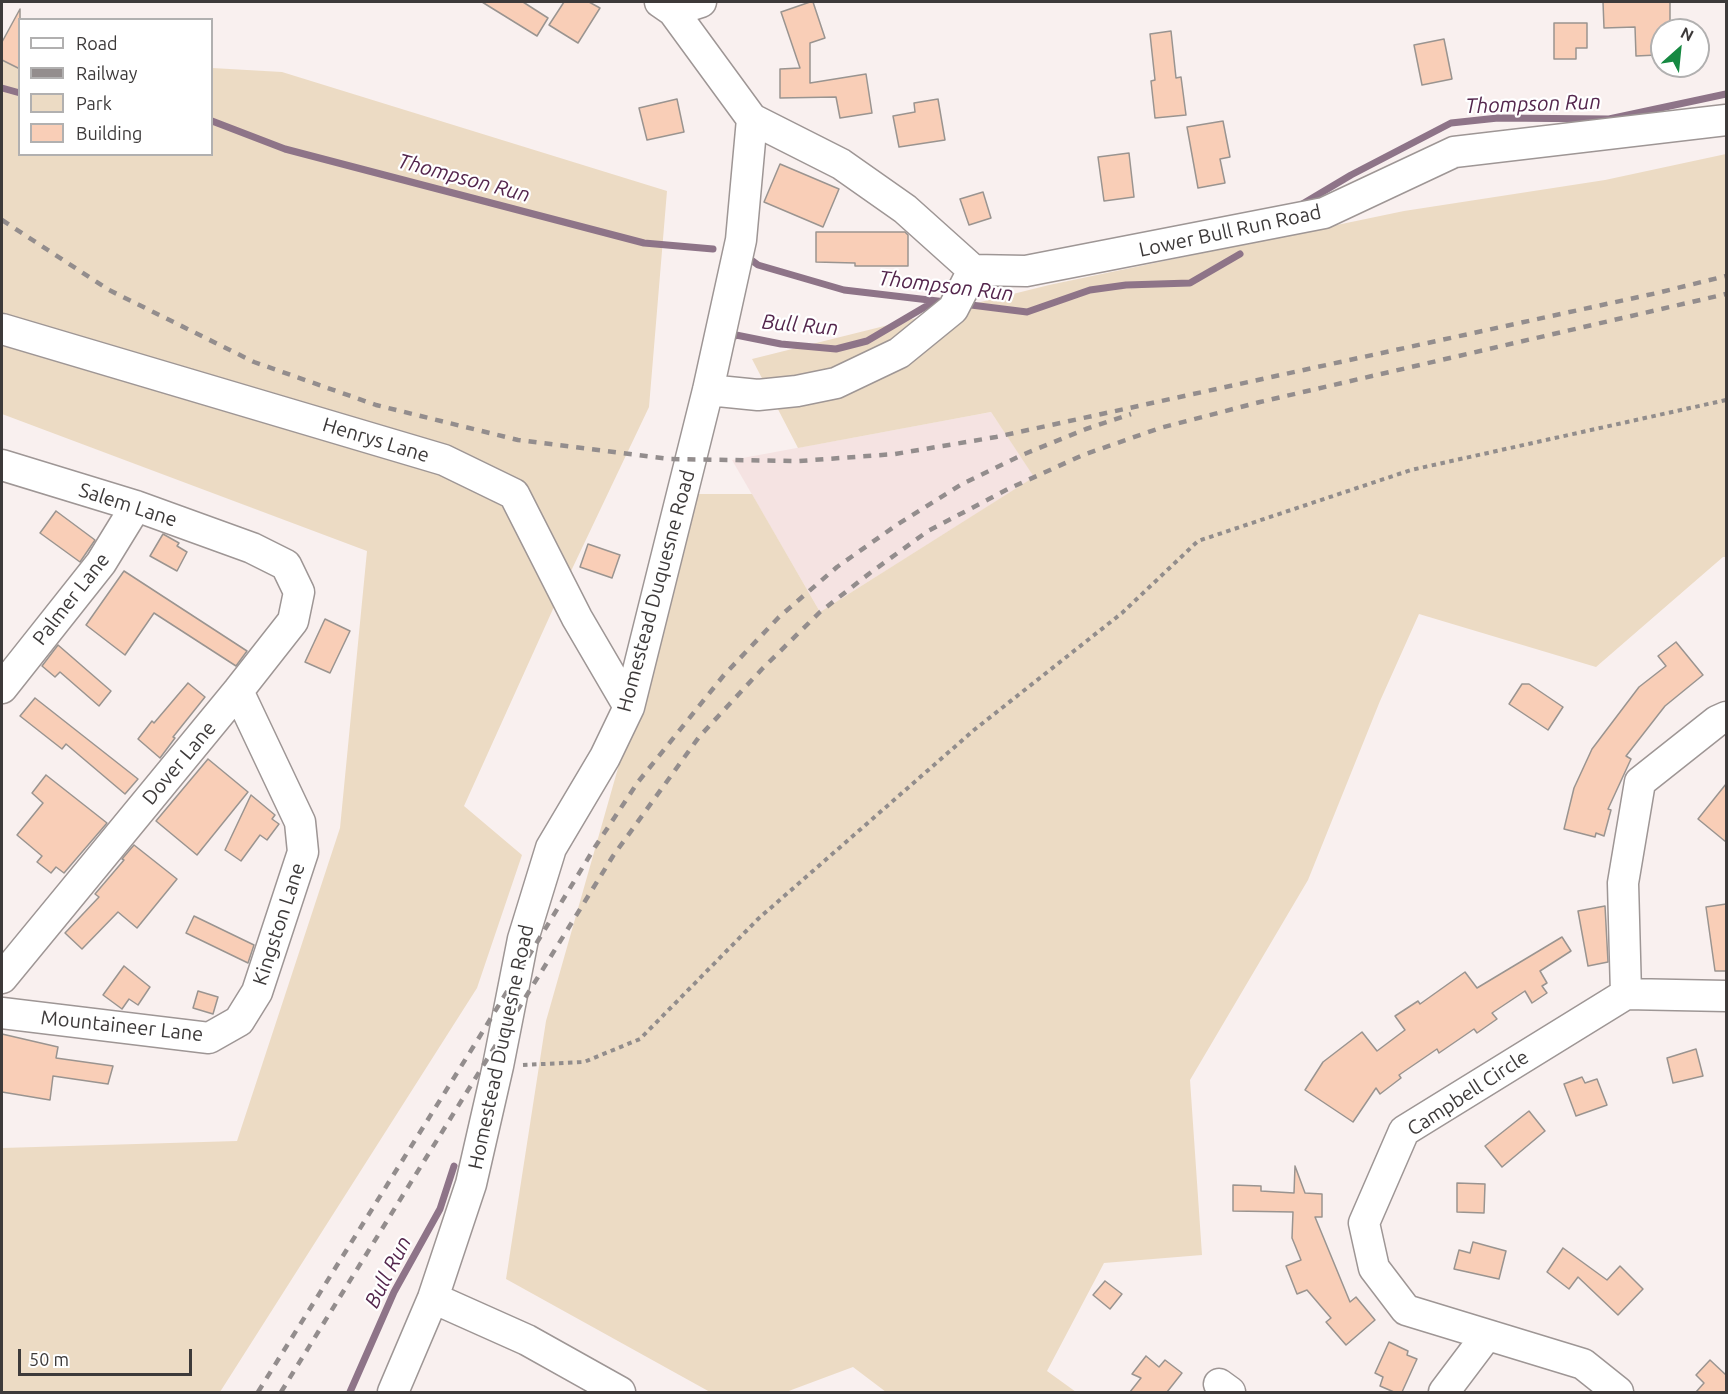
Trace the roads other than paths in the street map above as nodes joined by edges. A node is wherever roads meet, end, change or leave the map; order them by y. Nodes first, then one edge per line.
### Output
1 (701, 2) edge
2 (667, 6) edge
3 (752, 119) junction
4 (1726, 120) edge
5 (962, 291) junction
6 (2, 329) edge
7 (708, 390) junction
8 (2, 465) edge
9 (136, 506) junction
10 (252, 548) joint
11 (2, 688) edge
12 (238, 692) junction
13 (629, 707) junction
14 (1726, 717) edge
15 (2, 978) edge
16 (1626, 993) junction
17 (1726, 996) edge
18 (2, 1013) edge
19 (238, 1021) joint
20 (433, 1298) junction
21 (1487, 1335) junction
22 (393, 1392) edge
23 (620, 1392) edge
24 (1444, 1392) edge
25 (1618, 1392) edge

1 - 2 street
2 - 3 street
3 - 5 street
3 - 7 street, Homestead Duquesne Road
4 - 5 street, Lower Bull Run Road
5 - 7 street
6 - 13 street, Henrys Lane
7 - 13 street, Homestead Duquesne Road
8 - 9 street, Salem Lane
9 - 10 street, Salem Lane
9 - 11 street, Palmer Lane
10 - 12 street, Dover Lane
12 - 15 street, Dover Lane
12 - 19 street, Kingston Lane
13 - 20 street, Homestead Duquesne Road
14 - 16 street
16 - 17 street
16 - 21 street, Campbell Circle
18 - 19 street, Mountaineer Lane
20 - 22 street, Homestead Duquesne Road
20 - 23 street
21 - 24 street
21 - 25 street, Campbell Circle

